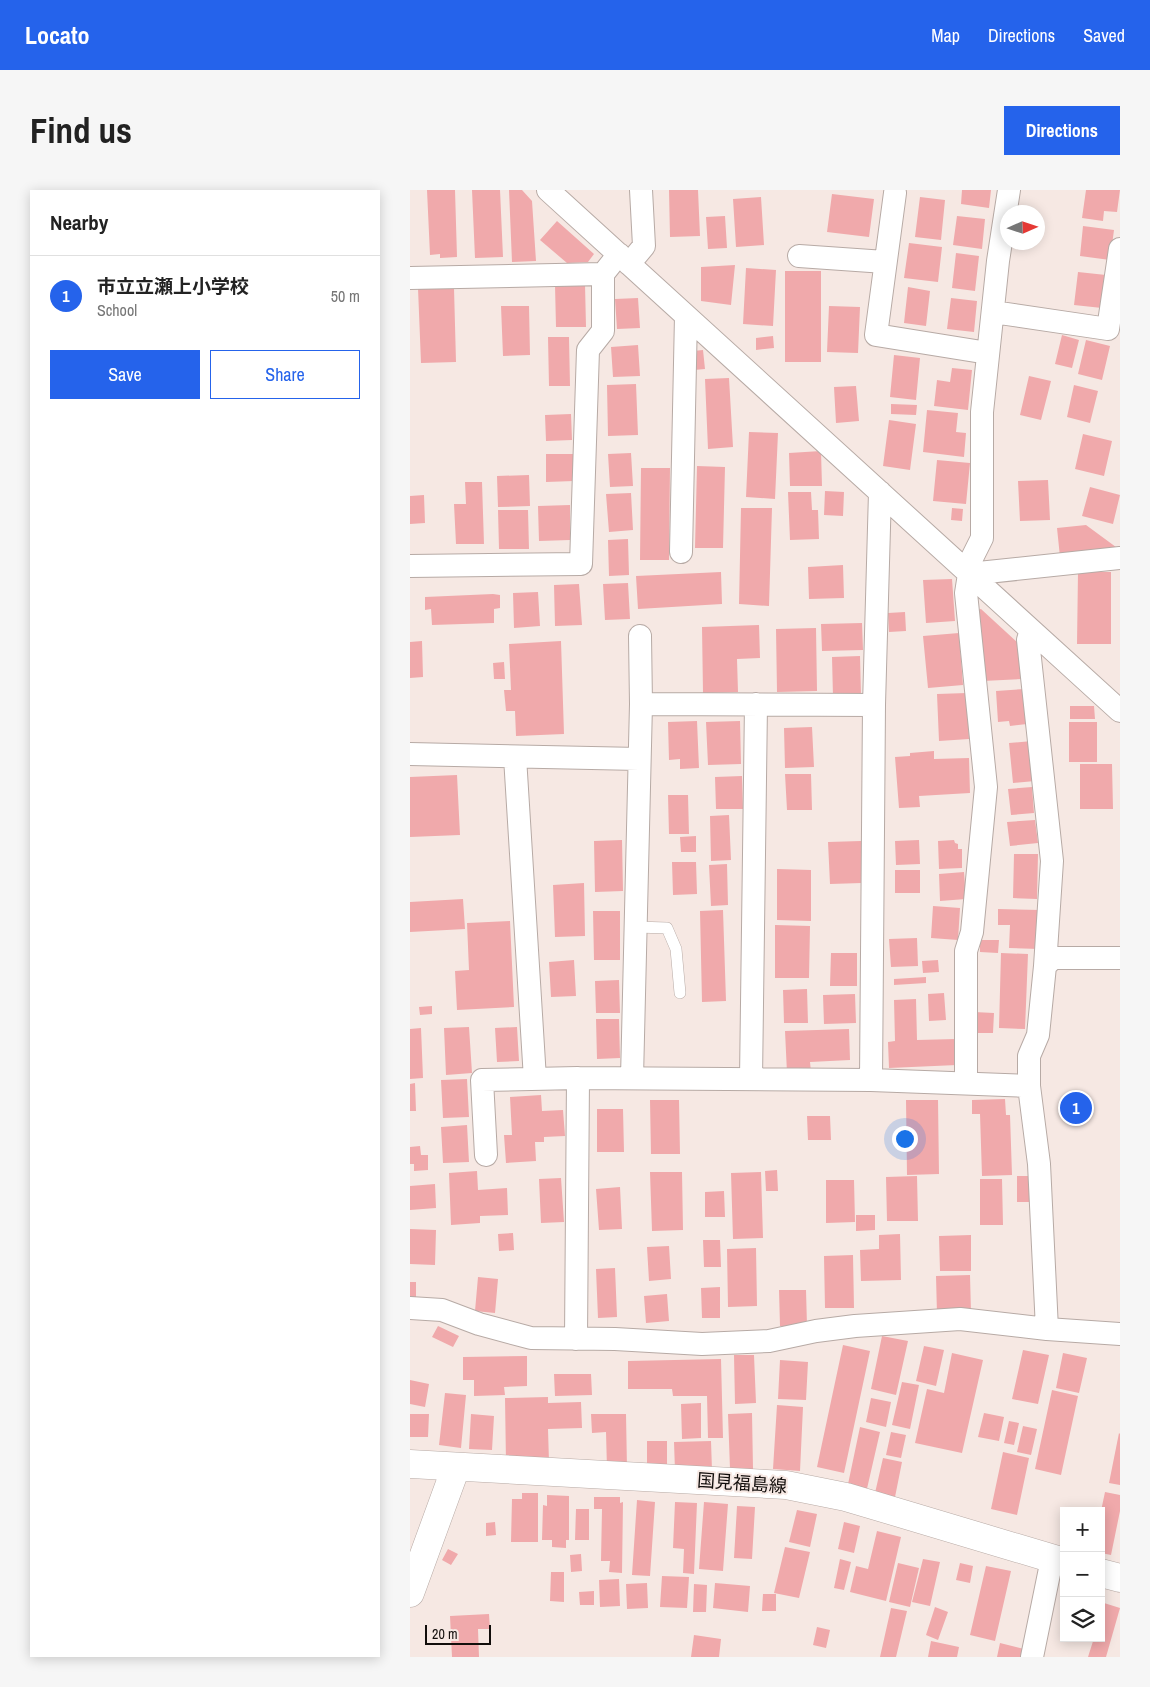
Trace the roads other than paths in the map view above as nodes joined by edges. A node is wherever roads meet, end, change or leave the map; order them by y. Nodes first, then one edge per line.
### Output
1 (642, 190) edge
2 (1009, 190) edge
3 (895, 193) dead end
4 (557, 195) edge
5 (1120, 249) edge
6 (799, 256) dead end
7 (624, 259) junction
8 (886, 262) junction
9 (602, 274) junction
10 (410, 278) edge
11 (993, 312) junction
12 (686, 316) junction
13 (988, 353) junction
14 (880, 492) junction
15 (681, 552) dead end
16 (1120, 558) edge
17 (410, 566) edge
18 (968, 572) junction
19 (1030, 630) junction
20 (640, 636) dead end
21 (641, 704) junction
22 (756, 704) junction
23 (874, 705) junction
24 (1120, 711) edge
25 (410, 754) edge
26 (515, 757) junction
27 (639, 759) junction
28 (636, 927) junction
29 (1120, 958) edge
30 (1045, 966) junction
31 (680, 993) dead end
32 (578, 1078) junction
33 (632, 1078) junction
34 (535, 1079) junction
35 (751, 1079) junction
36 (871, 1080) junction
37 (966, 1082) junction
38 (1029, 1086) junction
39 (486, 1155) dead end
40 (410, 1308) edge
41 (1047, 1329) junction
42 (1120, 1334) edge
43 (576, 1339) junction
44 (410, 1464) edge
45 (456, 1467) junction
46 (1058, 1560) edge
47 (1105, 1574) edge
48 (1120, 1578) edge
49 (410, 1593) edge
50 (1032, 1657) edge

1 - 7 street
2 - 11 street
3 - 8 street
4 - 7 street
5 - 11 street
6 - 8 street
7 - 9 street
7 - 12 street
8 - 13 street
9 - 10 street
9 - 17 street
11 - 13 street
12 - 14 street
12 - 15 street
13 - 18 street
14 - 18 street
14 - 23 street
16 - 18 street
18 - 19 street
18 - 37 street
19 - 24 street
19 - 30 street
20 - 21 street
21 - 22 street
21 - 27 street
22 - 23 street
22 - 35 street
23 - 36 street
25 - 26 street
26 - 27 street
26 - 34 street
27 - 28 street
28 - 31 lane
28 - 33 street
29 - 30 street
30 - 38 street
32 - 33 street
32 - 34 street
32 - 43 street
33 - 35 street
34 - 39 street
35 - 36 street
36 - 37 street
37 - 38 street
38 - 41 street
40 - 43 street
41 - 42 street
41 - 43 street
44 - 45 main road, 国見福島線
45 - 46 main road, 国見福島線
45 - 49 main road
46 - 50 street
47 - 48 main road

